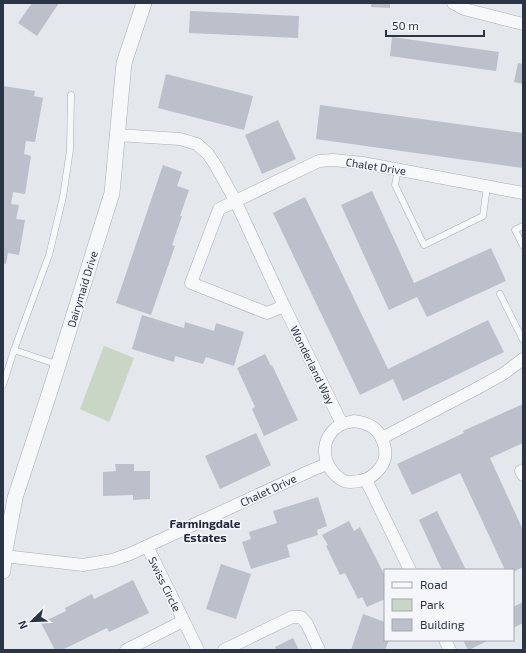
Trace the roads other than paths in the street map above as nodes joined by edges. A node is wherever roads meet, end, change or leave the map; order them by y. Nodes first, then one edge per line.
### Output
1 (144, 3) edge
2 (453, 3) edge
3 (523, 24) edge
4 (71, 95) dead end
5 (117, 135) junction
6 (398, 169) junction
7 (487, 186) junction
8 (523, 193) edge
9 (235, 200) junction
10 (523, 226) edge
11 (523, 246) edge
12 (500, 294) dead end
13 (284, 306) junction
14 (523, 340) edge
15 (14, 350) junction
16 (523, 359) edge
17 (58, 365) junction
18 (3, 385) edge
19 (342, 424) junction
20 (382, 438) junction
21 (327, 464) junction
22 (523, 470) edge
23 (523, 475) edge
24 (366, 480) junction
25 (147, 546) junction
26 (4, 556) junction
27 (410, 569) edge
28 (3, 571) edge
29 (183, 621) junction
30 (446, 641) edge
31 (126, 650) edge
32 (198, 650) edge
33 (224, 650) edge
34 (319, 650) edge
35 (450, 650) edge

1 - 5 street, Dairymaid Drive
2 - 3 street
4 - 15 lane
5 - 9 street, Wonderland Way
5 - 17 street, Dairymaid Drive
6 - 7 street, Chalet Drive
6 - 7 lane
6 - 9 street, Chalet Drive
7 - 8 street, Chalet Drive
9 - 13 street, Wonderland Way
9 - 13 street
10 - 11 lane
12 - 14 lane
13 - 19 street, Wonderland Way
15 - 17 lane
15 - 18 lane
16 - 20 street
17 - 26 street, Dairymaid Drive
19 - 20 street
19 - 21 street
20 - 24 street
21 - 24 street
21 - 25 street, Chalet Drive
22 - 23 street
24 - 27 street
25 - 26 street, Chalet Drive
25 - 29 street, Swiss Circle
26 - 28 street, Dairymaid Drive
29 - 31 street, Swiss Circle
29 - 32 street, Swiss Circle
30 - 35 street
33 - 34 street

